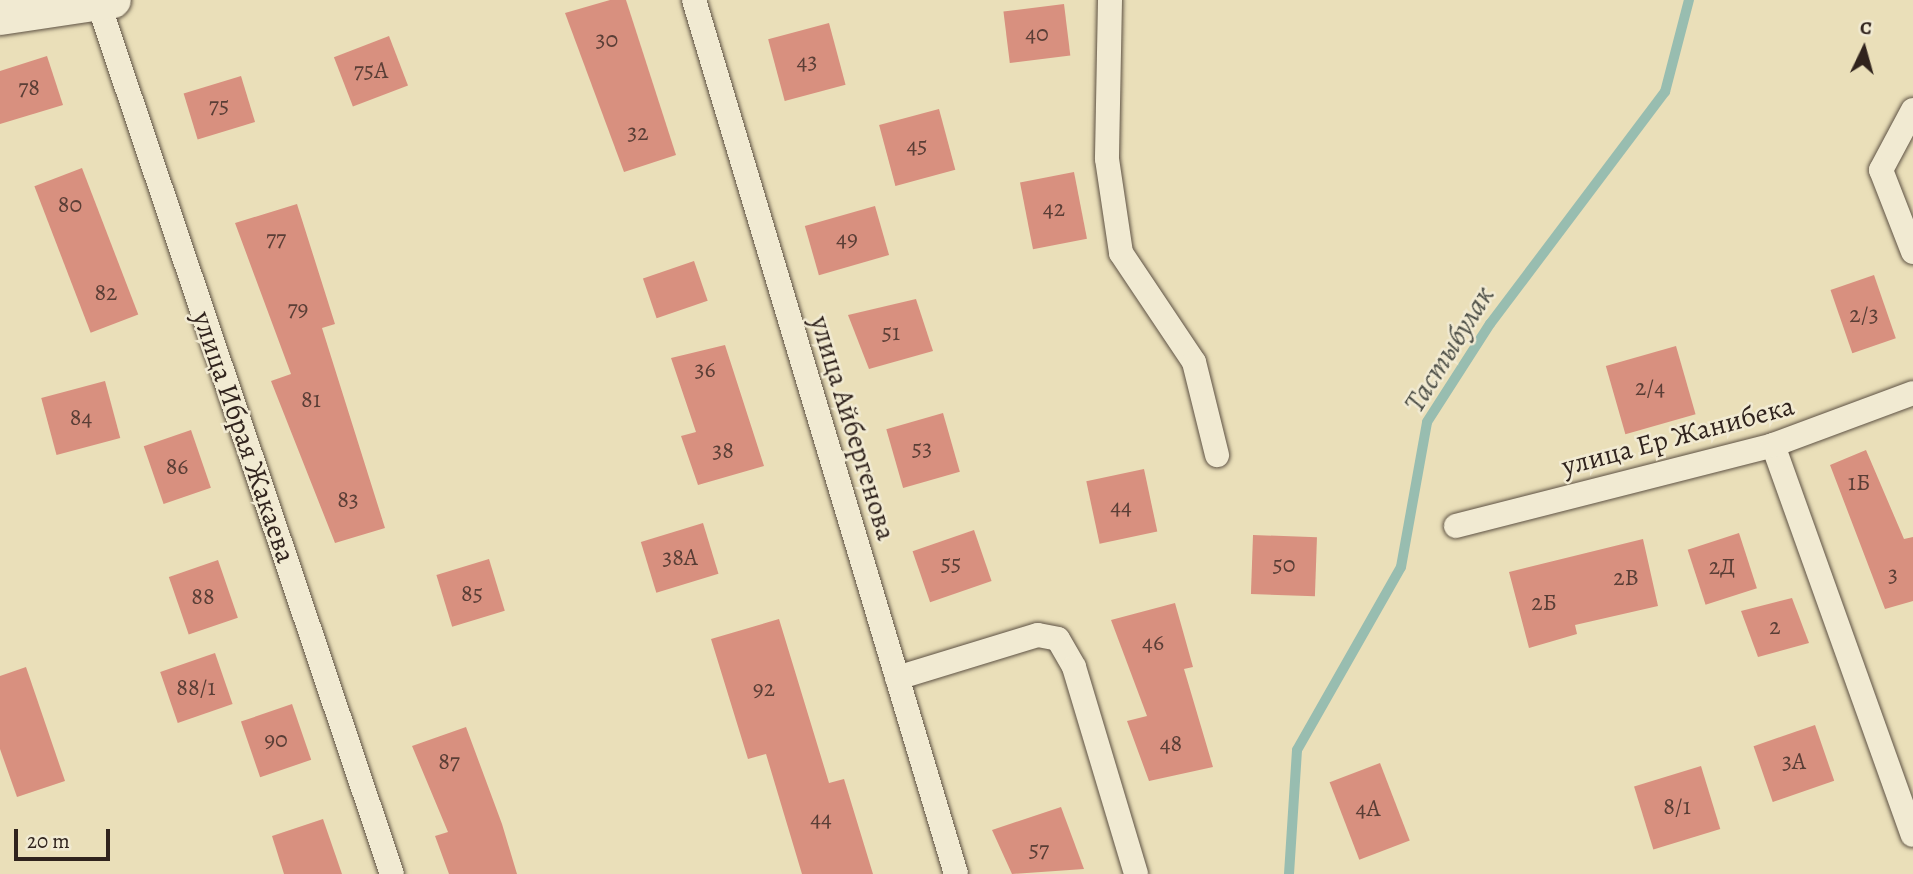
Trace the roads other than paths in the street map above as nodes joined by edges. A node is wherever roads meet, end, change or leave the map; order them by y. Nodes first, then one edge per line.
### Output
1 (694, 0) edge
2 (1110, 0) edge
3 (102, 1) edge
4 (0, 17) edge
5 (1913, 110) edge
6 (1913, 252) edge
7 (1913, 393) edge
8 (1773, 444) junction
9 (1217, 455) dead end
10 (1456, 526) dead end
11 (897, 678) junction
12 (1913, 835) edge
13 (392, 874) edge
14 (956, 874) edge
15 (1136, 874) edge

1 - 11 street, улица Айбергенова
2 - 9 street
3 - 4 main road
3 - 13 street, улица Ибрая Жакаева
5 - 6 street
7 - 8 street, улица Ер Жанибека
8 - 10 street, улица Ер Жанибека
8 - 12 street
11 - 14 street, улица Айбергенова
11 - 15 street

